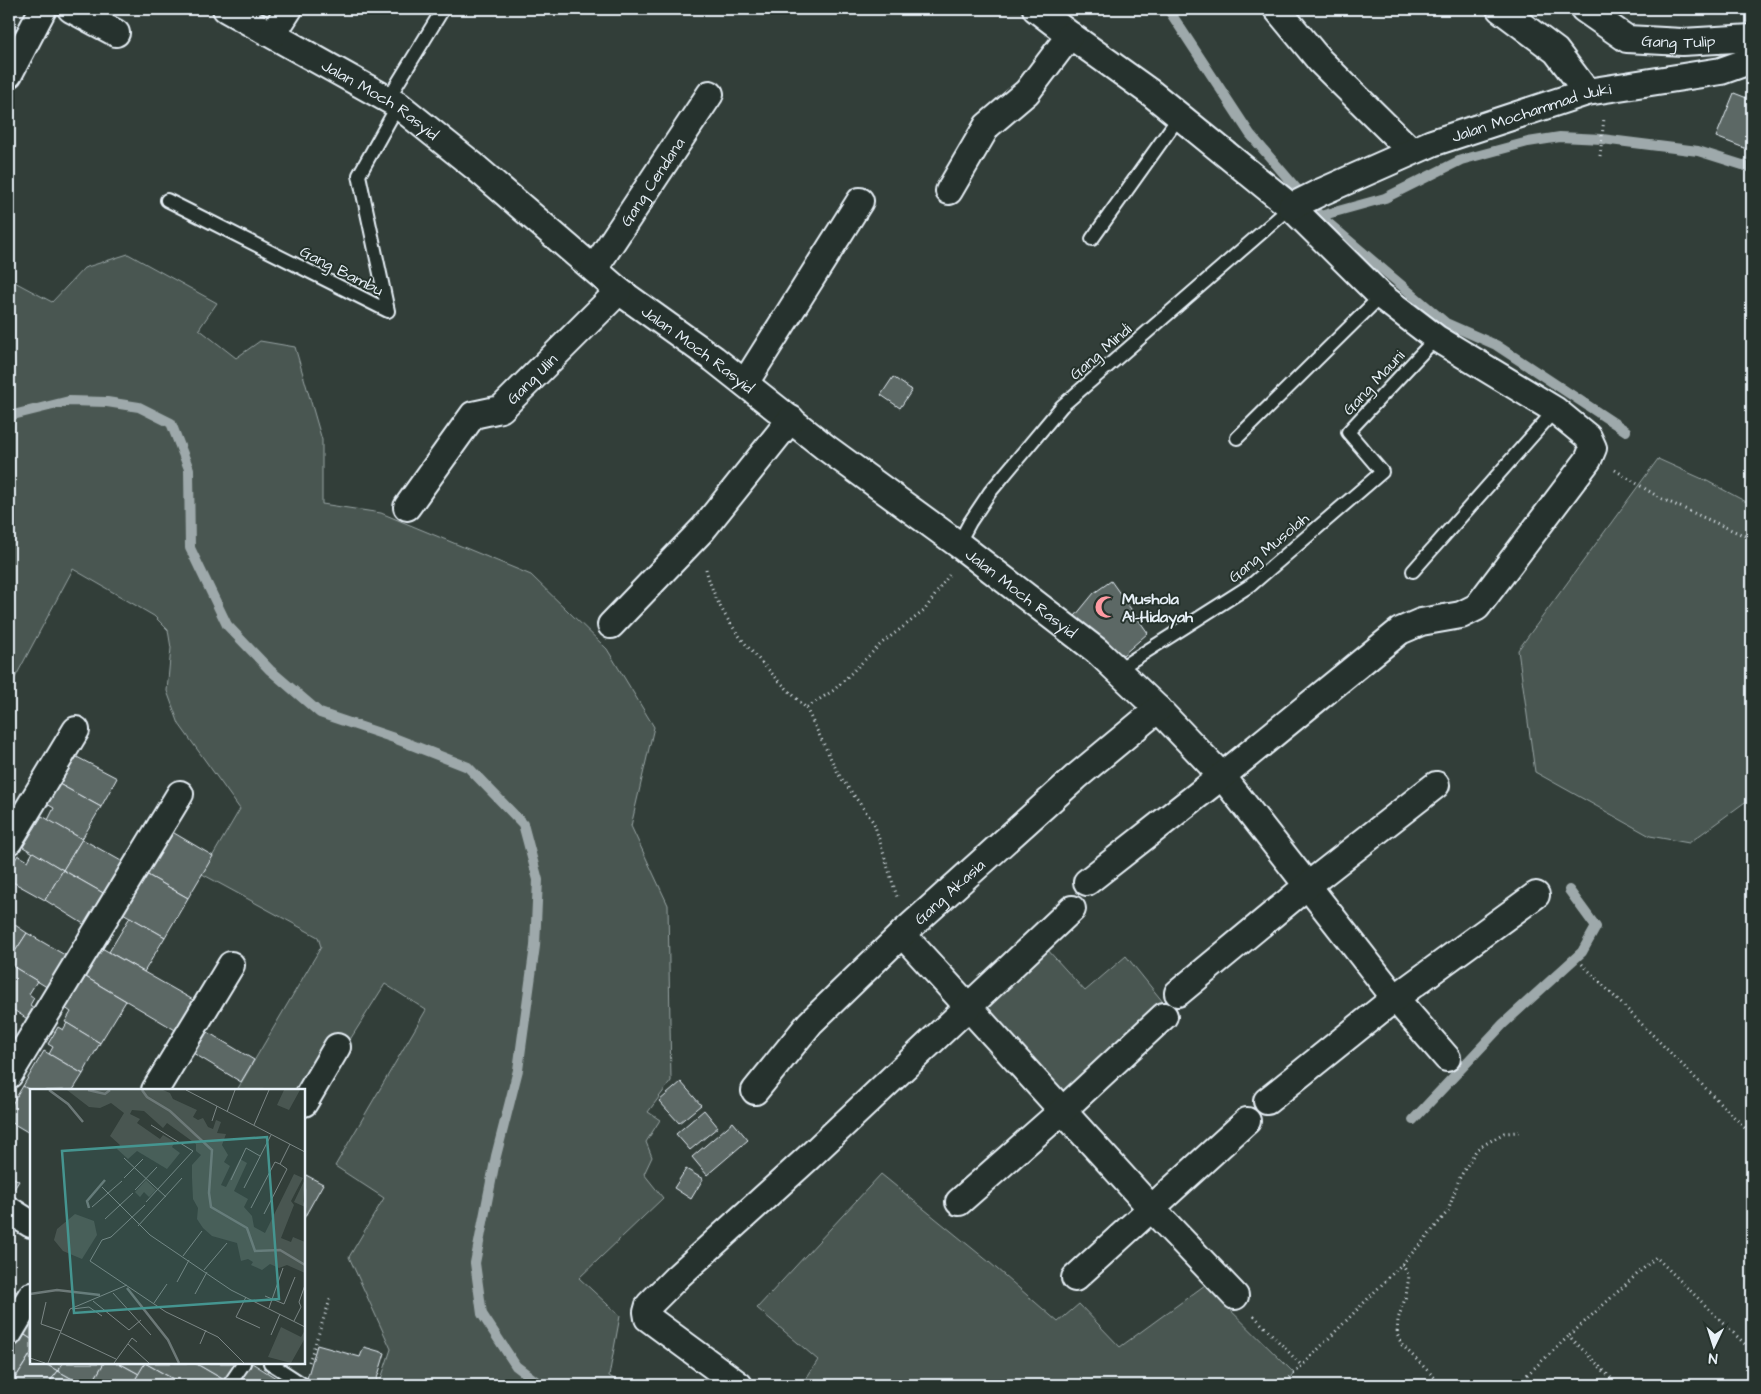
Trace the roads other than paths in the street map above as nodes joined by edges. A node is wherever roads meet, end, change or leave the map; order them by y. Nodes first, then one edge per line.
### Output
1 (42, 9) edge
2 (72, 9) edge
3 (226, 9) edge
4 (289, 9) edge
5 (443, 9) edge
6 (1036, 9) edge
7 (1277, 9) edge
8 (1500, 9) edge
9 (1584, 9) edge
10 (116, 33) dead end
11 (273, 34) junction
12 (1070, 35) junction
13 (1752, 38) edge
14 (1752, 60) edge
15 (9, 74) edge
16 (1597, 91) junction
17 (710, 94) dead end
18 (393, 102) junction
19 (1179, 116) junction
20 (1411, 151) junction
21 (949, 192) dead end
22 (167, 200) dead end
23 (860, 201) dead end
24 (1302, 201) junction
25 (1092, 239) dead end
26 (594, 268) junction
27 (619, 291) junction
28 (1381, 296) junction
29 (1436, 338) junction
30 (745, 383) junction
31 (1555, 410) junction
32 (791, 419) junction
33 (1238, 438) dead end
34 (1382, 472) joint
35 (407, 507) dead end
36 (962, 547) junction
37 (1413, 570) dead end
38 (611, 625) dead end
39 (1117, 670) junction
40 (1158, 709) junction
41 (76, 730) dead end
42 (1222, 776) junction
43 (1436, 785) dead end
44 (180, 794) dead end
45 (9, 841) edge
46 (1087, 882) dead end
47 (1307, 886) junction
48 (1536, 895) dead end
49 (1072, 909) dead end
50 (902, 934) junction
51 (231, 965) dead end
52 (1178, 993) dead end
53 (1395, 998) junction
54 (968, 1008) junction
55 (1164, 1016) dead end
56 (337, 1047) dead end
57 (1447, 1058) dead end
58 (9, 1075) edge
59 (156, 1089) edge
60 (755, 1091) dead end
61 (305, 1101) edge
62 (1267, 1101) dead end
63 (1062, 1111) junction
64 (1246, 1121) dead end
65 (959, 1202) dead end
66 (1151, 1208) junction
67 (9, 1210) edge
68 (30, 1223) edge
69 (1075, 1278) dead end
70 (1235, 1296) road end
71 (30, 1298) edge
72 (9, 1334) edge
73 (243, 1364) edge
74 (272, 1364) edge
75 (302, 1384) edge
76 (229, 1385) edge
77 (739, 1385) edge

1 - 15 street
2 - 10 street
3 - 11 street, Jalan Moch Rasyid
4 - 11 street
5 - 18 lane
6 - 12 street
7 - 20 street
8 - 16 street
9 - 13 street, Gang Tulip
11 - 18 street, Jalan Moch Rasyid
12 - 19 street
12 - 21 street
14 - 16 street, Jalan Mochammad Juki
16 - 20 street, Jalan Mochammad Juki
17 - 26 street, Gang Cendana
18 - 22 lane, Gang Bambu
18 - 26 street, Jalan Moch Rasyid
19 - 24 street
19 - 25 lane
20 - 24 street, Jalan Mochammad Juki
23 - 30 street
24 - 28 street
24 - 36 lane, Gang Mindi
26 - 27 street, Jalan Moch Rasyid
27 - 30 street, Jalan Moch Rasyid
27 - 35 street, Gang Ulin
28 - 29 street
28 - 33 lane
29 - 31 street
29 - 34 lane, Gang Mauni
30 - 32 street, Jalan Moch Rasyid
31 - 37 lane
31 - 42 street
32 - 36 street, Jalan Moch Rasyid
32 - 38 street
34 - 39 lane, Gang Musolah
36 - 39 street, Jalan Moch Rasyid
39 - 40 street, Jalan Moch Rasyid
40 - 42 street, Jalan Moch Rasyid
40 - 50 street, Gang Akasia
41 - 45 street
42 - 46 street
42 - 47 street, Jalan Moch Rasyid
43 - 47 street
44 - 58 street
47 - 52 street
47 - 53 street, Jalan Moch Rasyid
48 - 53 street
49 - 54 street
50 - 54 street
50 - 60 street, Gang Akasia
51 - 59 street
53 - 57 street, Jalan Moch Rasyid
53 - 62 street
54 - 63 street
54 - 77 street
55 - 63 street
56 - 61 street
63 - 65 street
63 - 66 street
64 - 66 street
66 - 69 street
66 - 70 street
67 - 68 street
71 - 72 street
73 - 76 lane
74 - 75 lane

